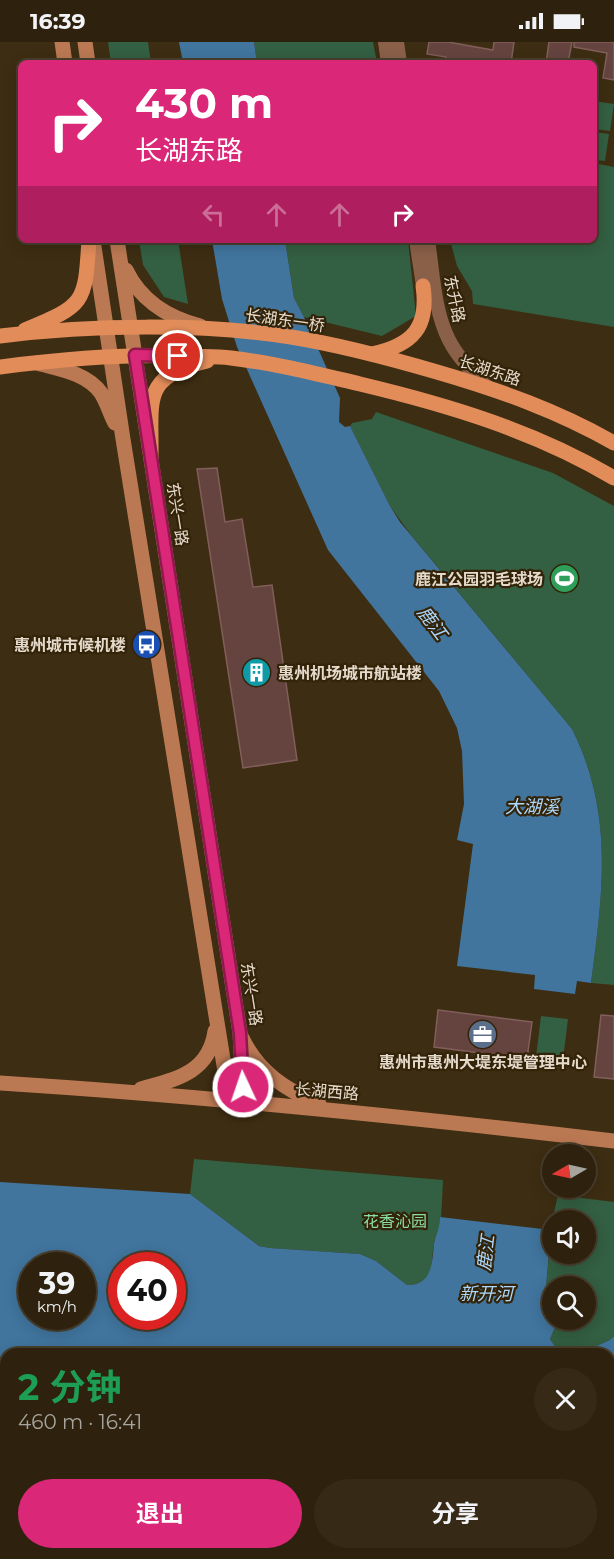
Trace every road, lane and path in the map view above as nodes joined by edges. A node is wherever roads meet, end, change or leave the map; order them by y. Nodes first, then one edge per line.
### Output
1 (62, 42) edge
2 (85, 42) edge
3 (385, 42) edge
4 (397, 42) edge
5 (65, 60) edge
6 (88, 60) edge
7 (388, 60) edge
8 (400, 60) edge
9 (91, 243) edge
10 (92, 243) edge
11 (117, 243) edge
12 (416, 243) edge
13 (428, 243) edge
14 (120, 259) junction
15 (423, 286) joint
16 (132, 328) junction
17 (106, 329) junction
18 (217, 330) junction
19 (7, 335) edge
20 (348, 348) joint
21 (372, 354) junction
22 (135, 355) junction
23 (110, 356) junction
24 (230, 358) junction
25 (34, 363) junction
26 (0, 367) edge
27 (487, 387) junction
28 (123, 439) junction
29 (614, 443) edge
30 (151, 457) junction
31 (614, 478) edge
32 (217, 1019) junction
33 (240, 1033) junction
34 (0, 1083) edge
35 (132, 1091) junction
36 (236, 1102) junction
37 (330, 1109) junction
38 (614, 1141) edge

1 - 5 street
2 - 6 street
3 - 7 street
4 - 8 street
9 - 19 main road
10 - 17 street
11 - 14 street, 东兴一路
12 - 15 street, 东升路
13 - 27 street, 东升路
14 - 16 street, 东兴一路
14 - 18 street
15 - 21 main road
16 - 17 main road
16 - 18 main road
16 - 22 street, 东兴一路
17 - 19 main road
17 - 23 street
18 - 20 main road, 长湖东一桥
20 - 21 main road, 长湖东路
21 - 27 main road, 长湖东路
22 - 23 main road
22 - 24 main road
22 - 30 street, 东兴一路
23 - 25 main road
23 - 28 street
24 - 30 main road
24 - 31 main road
25 - 26 main road
25 - 28 street
27 - 29 main road, 长湖东路
28 - 32 street
30 - 33 street, 东兴一路
32 - 35 street
32 - 36 street
33 - 36 street, 东兴一路
33 - 37 street
34 - 35 street, 长湖西路
35 - 36 street, 长湖西路
36 - 37 street, 长湖西路
37 - 38 street, 长湖西路

